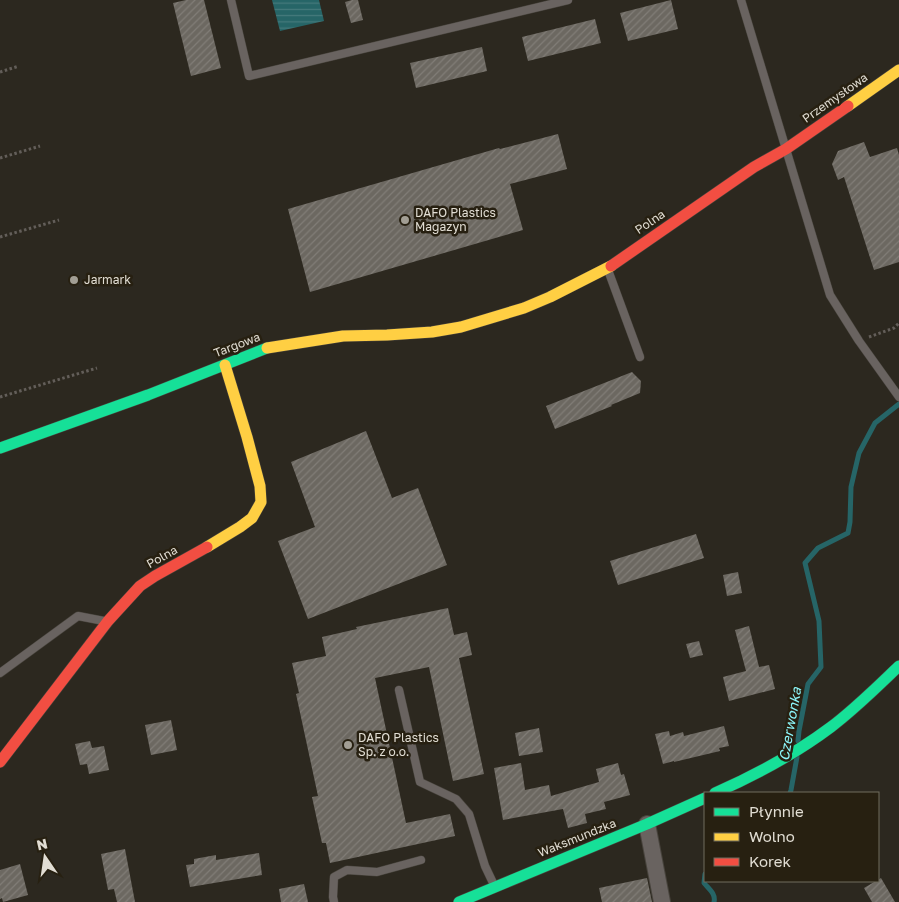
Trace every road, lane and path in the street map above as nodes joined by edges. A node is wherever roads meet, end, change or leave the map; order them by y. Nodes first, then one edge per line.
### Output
1 (231, 0) edge
2 (568, 0) edge
3 (741, 0) edge
4 (19, 66) dead end
5 (899, 70) edge
6 (0, 72) edge
7 (40, 146) dead end
8 (786, 149) junction
9 (0, 158) edge
10 (58, 220) dead end
11 (0, 237) edge
12 (607, 268) junction
13 (524, 308) joint
14 (899, 323) edge
15 (859, 341) junction
16 (640, 357) dead end
17 (225, 364) junction
18 (97, 368) dead end
19 (899, 396) edge
20 (0, 397) edge
21 (0, 448) edge
22 (108, 622) junction
23 (899, 666) edge
24 (0, 673) edge
25 (399, 690) dead end
26 (0, 762) edge
27 (717, 792) edge
28 (704, 798) edge
29 (647, 824) junction
30 (421, 860) dead end
31 (495, 887) junction
32 (334, 902) edge
33 (459, 902) edge
34 (662, 902) edge

1 - 2 lane
3 - 8 lane
4 - 6 path
5 - 8 street, Przemysłowa
7 - 9 path
8 - 12 street, Polna
8 - 15 lane
10 - 11 path
12 - 13 street, Polna
12 - 16 lane
13 - 17 street, Targowa
14 - 15 path
15 - 19 lane
17 - 21 street, Targowa
17 - 22 street, Polna
18 - 20 path
22 - 24 lane
22 - 26 street, Polna
23 - 27 street
25 - 31 lane
28 - 29 street, Waksmundzka
29 - 31 street, Waksmundzka
29 - 34 street
30 - 32 lane
31 - 33 street, Waksmundzka

